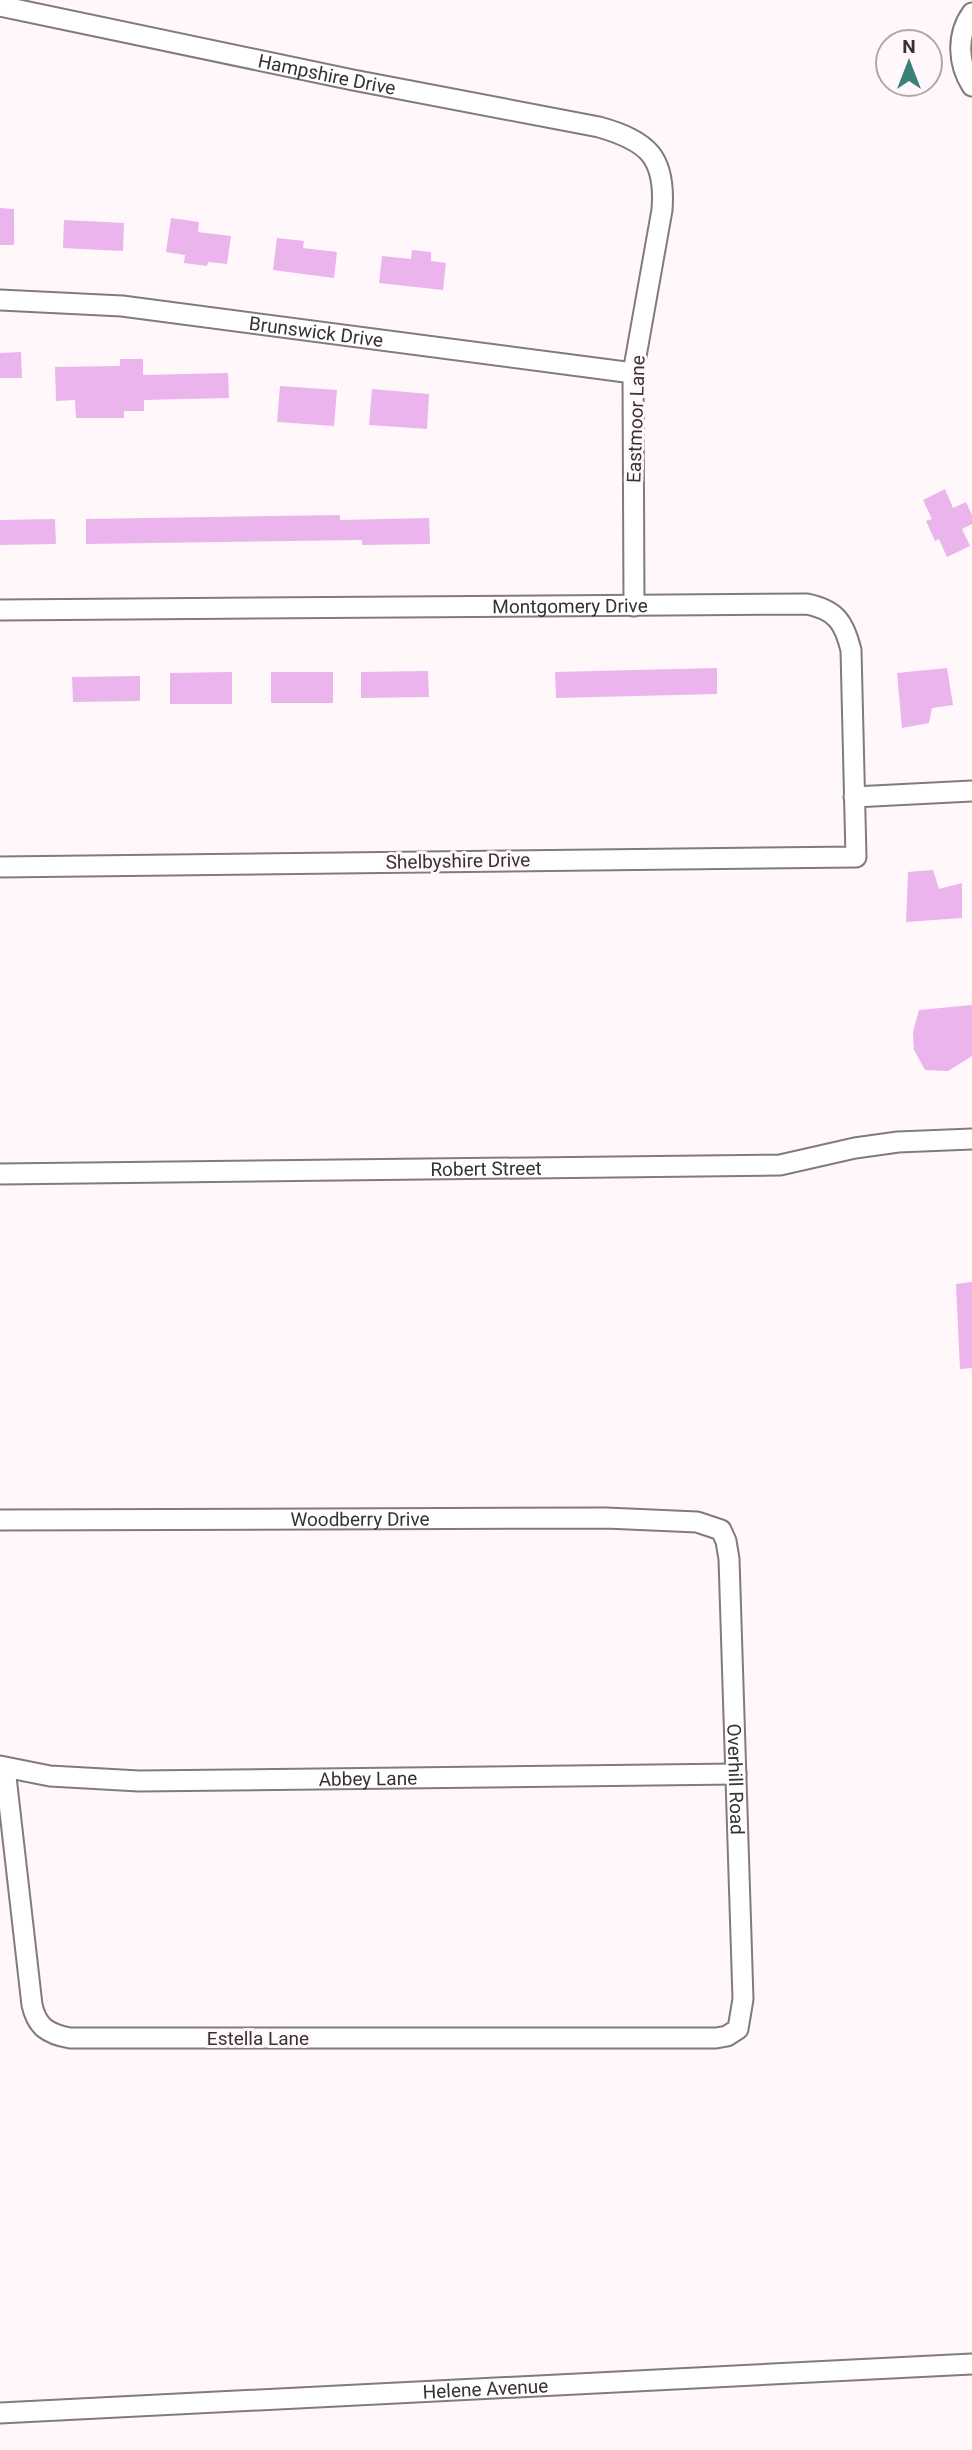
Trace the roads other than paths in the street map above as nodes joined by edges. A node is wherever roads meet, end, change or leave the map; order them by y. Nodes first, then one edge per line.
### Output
1 (0, 6) edge
2 (972, 13) edge
3 (972, 86) edge
4 (650, 152) joint
5 (0, 300) edge
6 (634, 373) junction
7 (634, 606) junction
8 (0, 610) edge
9 (972, 791) edge
10 (854, 797) junction
11 (0, 867) edge
12 (972, 1139) edge
13 (0, 1174) edge
14 (0, 1520) edge
15 (720, 1530) joint
16 (2, 1767) edge
17 (736, 1774) junction
18 (738, 2029) joint
19 (972, 2364) edge
20 (0, 2413) edge

1 - 4 street, Hampshire Drive
2 - 3 street
4 - 6 street, Eastmoor Lane
5 - 6 street, Brunswick Drive
6 - 7 street, Eastmoor Lane
7 - 8 street, Montgomery Drive
7 - 10 street, Montgomery Drive
9 - 10 street
10 - 11 street, Shelbyshire Drive
12 - 13 street, Robert Street
14 - 15 street, Woodberry Drive
15 - 17 street, Overhill Road
16 - 17 street, Abbey Lane
16 - 18 street, Estella Lane
17 - 18 street, Overhill Road
19 - 20 street, Helene Avenue

